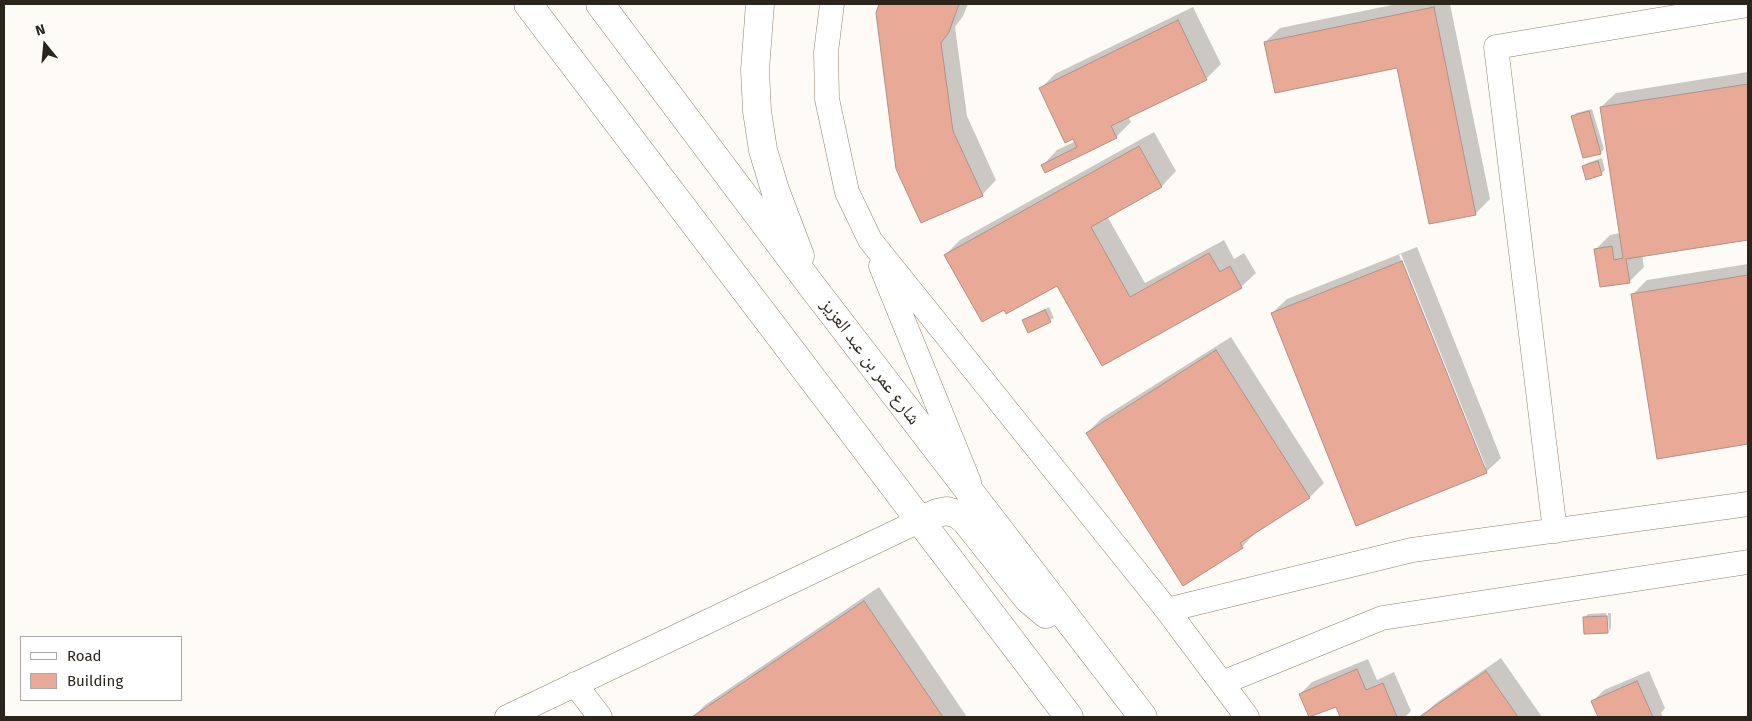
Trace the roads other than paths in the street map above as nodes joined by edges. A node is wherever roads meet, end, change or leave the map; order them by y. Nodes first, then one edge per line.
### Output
1 (528, 4) edge
2 (600, 4) edge
3 (760, 4) edge
4 (832, 4) edge
5 (1748, 5) edge
6 (870, 240) junction
7 (811, 285) junction
8 (977, 502) junction
9 (1748, 504) edge
10 (919, 521) junction
11 (1555, 530) junction
12 (1748, 562) edge
13 (1167, 610) junction
14 (1092, 651) junction
15 (1222, 683) junction
16 (574, 684) junction
17 (507, 717) edge
18 (600, 717) edge
19 (1069, 717) edge
20 (1143, 717) edge
21 (1247, 717) edge

1 - 10 main road
2 - 7 main road, شارع عمر بن عبد العزيز
3 - 7 main road
4 - 6 street
5 - 11 street
6 - 8 street
6 - 13 street
7 - 8 main road, شارع عمر بن عبد العزيز
8 - 14 main road, شارع عمر بن عبد العزيز
9 - 11 street
10 - 14 main road
10 - 16 street
10 - 19 main road
11 - 13 street
12 - 15 street
13 - 15 street
14 - 20 main road, شارع عمر بن عبد العزيز
15 - 21 street
16 - 17 street
16 - 18 street

